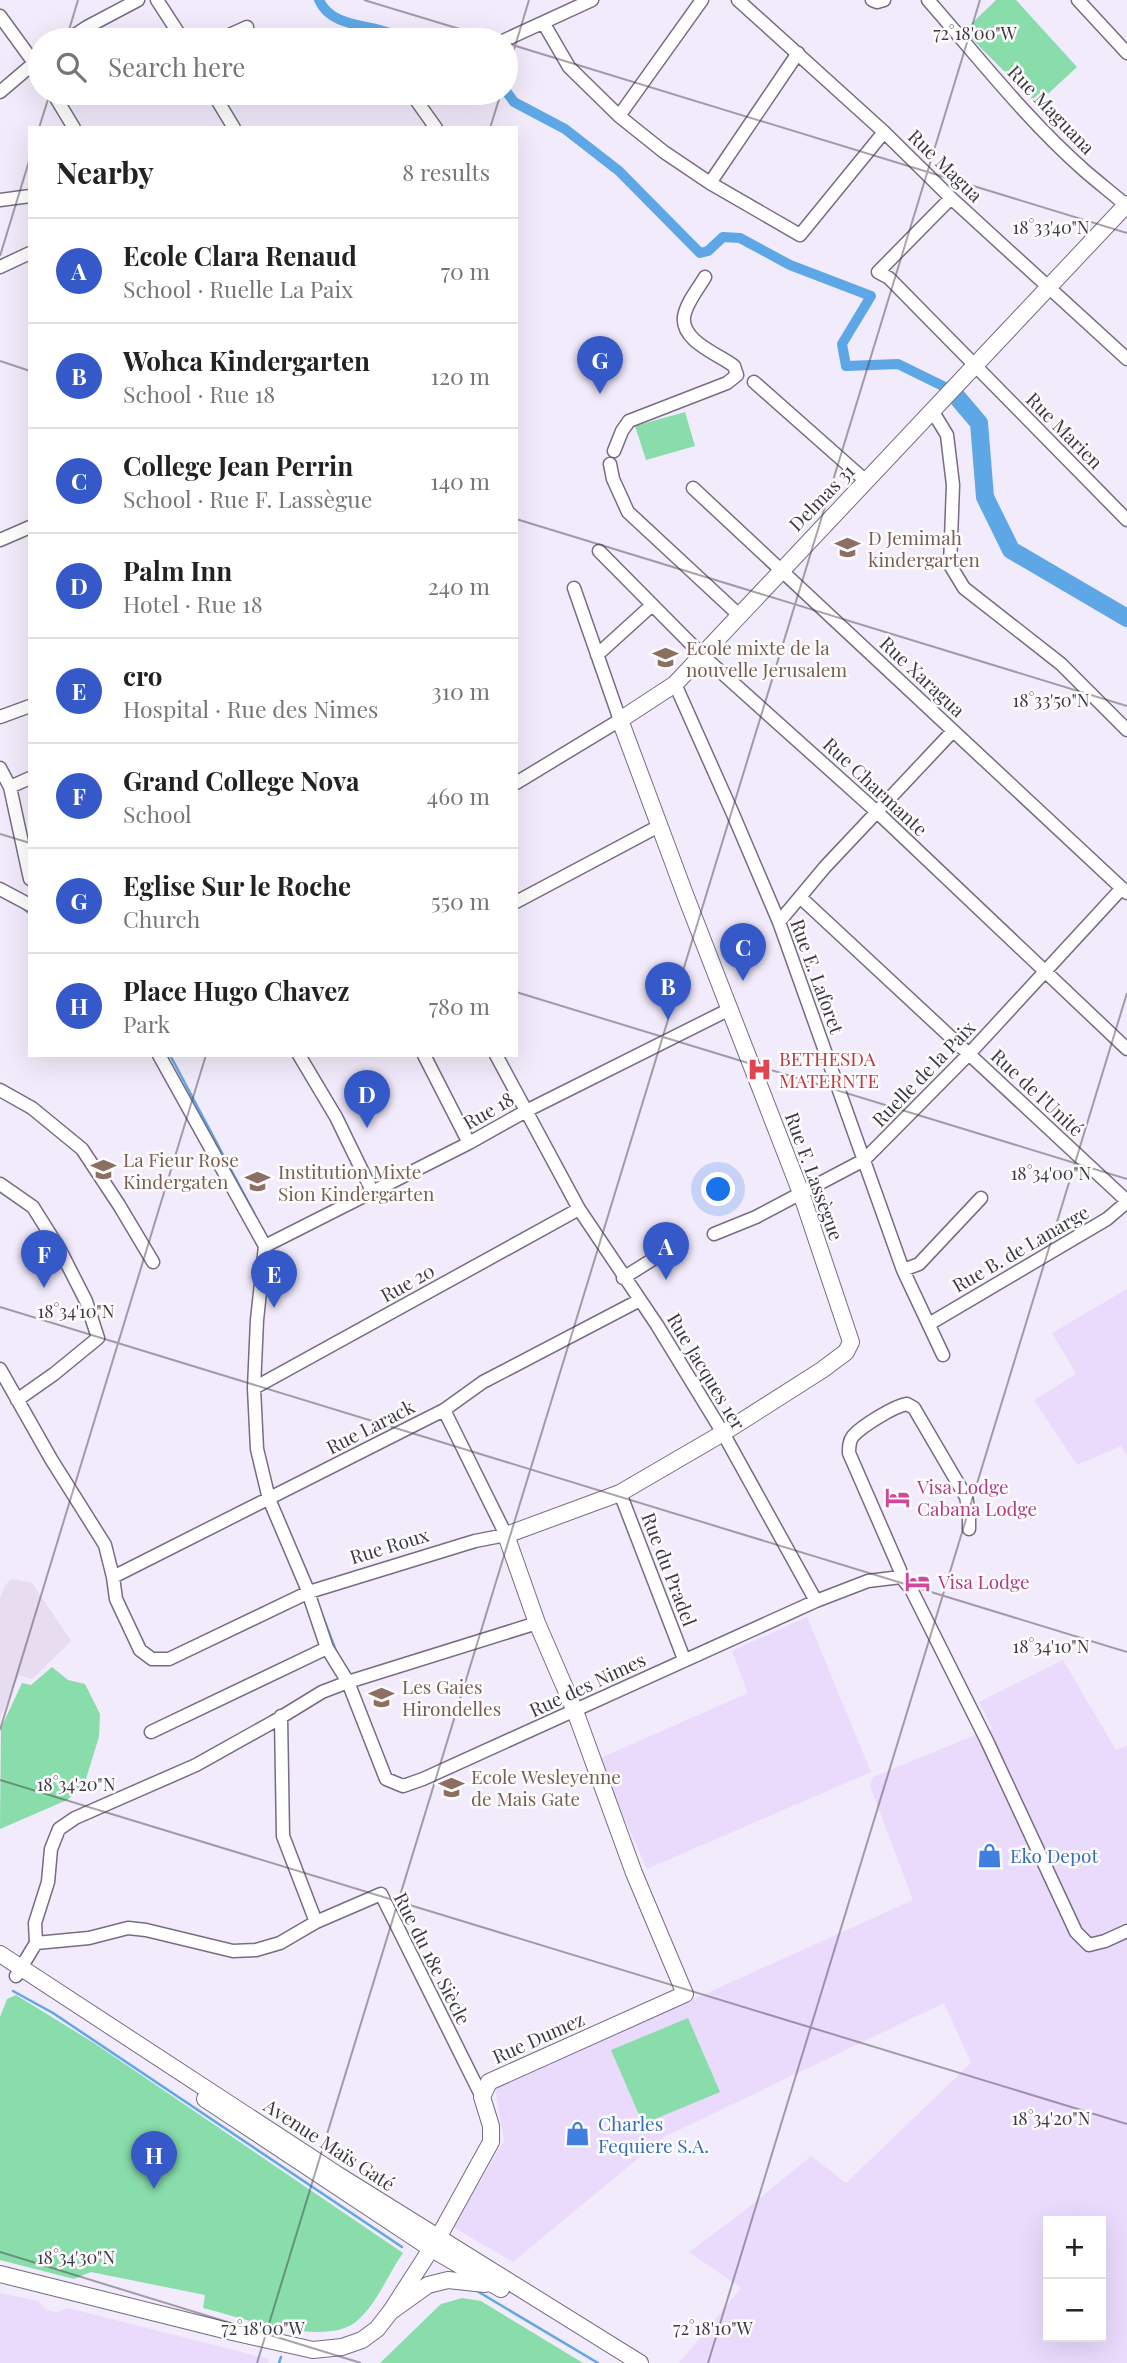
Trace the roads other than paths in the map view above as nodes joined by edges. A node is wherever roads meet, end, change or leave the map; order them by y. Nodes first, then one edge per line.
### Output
1 (138, 0) edge
2 (158, 0) edge
3 (592, 0) edge
4 (702, 0) edge
5 (738, 0) edge
6 (872, 0) edge
7 (884, 0) edge
8 (1078, 0) edge
9 (933, 2) edge
10 (0, 16) edge
11 (544, 24) junction
12 (85, 28) edge
13 (176, 28) edge
14 (518, 35) edge
15 (28, 51) edge
16 (798, 53) junction
17 (1127, 53) edge
18 (28, 71) edge
19 (0, 92) edge
20 (60, 105) edge
21 (223, 105) edge
22 (420, 105) edge
23 (619, 116) junction
24 (73, 126) edge
25 (233, 126) edge
26 (435, 126) edge
27 (884, 132) junction
28 (710, 183) junction
29 (28, 196) edge
30 (951, 198) junction
31 (0, 200) edge
32 (1127, 205) edge
33 (28, 254) edge
34 (0, 267) edge
35 (705, 277) dead end
36 (1051, 287) junction
37 (1127, 359) edge
38 (970, 373) junction
39 (754, 382) dead end
40 (933, 412) junction
41 (614, 451) dead end
42 (610, 464) dead end
43 (866, 481) junction
44 (694, 488) dead end
45 (1125, 514) edge
46 (28, 528) edge
47 (0, 540) edge
48 (599, 551) dead end
49 (781, 570) junction
50 (574, 588) dead end
51 (651, 606) junction
52 (739, 615) junction
53 (597, 655) junction
54 (702, 655) junction
55 (675, 684) junction
56 (28, 707) edge
57 (0, 717) edge
58 (620, 720) junction
59 (1127, 730) edge
60 (953, 731) junction
61 (0, 768) edge
62 (28, 779) edge
63 (518, 782) edge
64 (10, 787) junction
65 (877, 812) junction
66 (659, 826) junction
67 (28, 870) edge
68 (0, 889) edge
69 (1125, 890) edge
70 (800, 897) junction
71 (518, 901) edge
72 (28, 904) edge
73 (779, 922) junction
74 (1044, 973) junction
75 (730, 1009) junction
76 (1127, 1049) edge
77 (969, 1054) junction
78 (160, 1057) edge
79 (300, 1057) edge
80 (425, 1057) edge
81 (497, 1057) edge
82 (0, 1090) edge
83 (526, 1111) junction
84 (469, 1143) junction
85 (864, 1160) junction
86 (0, 1184) edge
87 (372, 1191) junction
88 (801, 1193) junction
89 (981, 1198) dead end
90 (1127, 1201) edge
91 (579, 1209) junction
92 (714, 1234) dead end
93 (265, 1246) junction
94 (658, 1256) dead end
95 (153, 1262) dead end
96 (904, 1270) junction
97 (623, 1278) junction
98 (640, 1300) junction
99 (929, 1324) junction
100 (943, 1355) dead end
101 (0, 1369) edge
102 (254, 1388) junction
103 (17, 1400) junction
104 (444, 1410) junction
105 (723, 1433) junction
106 (620, 1493) junction
107 (270, 1499) junction
108 (969, 1529) dead end
109 (506, 1535) junction
110 (113, 1577) junction
111 (901, 1577) junction
112 (309, 1592) junction
113 (816, 1601) junction
114 (537, 1623) junction
115 (327, 1648) junction
116 (684, 1660) junction
117 (348, 1682) junction
118 (575, 1711) junction
119 (281, 1716) junction
120 (150, 1732) dead end
121 (316, 1922) junction
122 (1127, 1931) edge
123 (36, 1943) junction
124 (0, 1954) edge
125 (0, 1967) edge
126 (19, 1972) junction
127 (482, 2097) junction
128 (434, 2243) junction
129 (0, 2274) edge
130 (496, 2286) junction
131 (391, 2311) junction
132 (624, 2363) edge
133 (640, 2363) edge

1 - 12 street
2 - 13 street
3 - 11 street
4 - 23 street
5 - 16 street, Rue Magua
6 - 7 street
8 - 17 street
9 - 32 street, Rue Maguana
10 - 15 street
11 - 14 street
11 - 23 street
16 - 27 street, Rue Magua
16 - 28 street
18 - 19 street
20 - 24 street
21 - 25 street
22 - 26 street
23 - 28 street
27 - 28 street
27 - 30 street, Rue Magua
29 - 31 street
30 - 36 street, Rue Magua
30 - 38 street, Rue Marien
32 - 36 street, Delmas 31
33 - 34 street
35 - 41 street
36 - 37 street, Rue Magua
36 - 38 street, Delmas 31
38 - 40 street, Delmas 31
38 - 45 street, Rue Marien
39 - 43 street
40 - 43 street, Delmas 31
40 - 59 street
42 - 52 street
43 - 49 street, Delmas 31
44 - 49 street, Rue Xaragua
46 - 47 street
48 - 51 street, Rue Charmante
49 - 52 street, Delmas 31
49 - 60 street, Rue Xaragua
50 - 53 street
51 - 53 street
51 - 54 street, Rue Charmante
52 - 54 street, Delmas 31
53 - 58 street
54 - 55 street, Delmas 31
54 - 65 street, Rue Charmante
55 - 58 street, Delmas 31
55 - 73 street, Rue E. Laforet
56 - 57 street
58 - 63 street, Delmas 31
58 - 66 street, Rue F. Lassègue
60 - 65 street
60 - 69 street, Rue Xaragua
61 - 64 street
62 - 64 street
64 - 67 street
65 - 70 street
65 - 74 street, Rue Charmante
66 - 71 street
66 - 75 street, Rue F. Lassègue
68 - 72 street
69 - 74 street, Ruelle de la Paix
70 - 73 street
70 - 77 street, Rue de l'Unité
73 - 85 street, Rue E. Laforet
74 - 76 street, Rue Charmante
74 - 77 street, Ruelle de la Paix
75 - 83 street, Rue 18
75 - 88 street, Rue F. Lassègue
77 - 85 street, Ruelle de la Paix
77 - 90 street, Rue de l'Unité
78 - 93 street
79 - 87 street
80 - 84 street
81 - 83 street, Rue Jacques 1er
82 - 95 street
83 - 84 street, Rue 18
83 - 91 street, Rue Jacques 1er
84 - 87 street, Rue 18
85 - 88 street, Ruelle de la Paix
85 - 96 street, Rue E. Laforet
86 - 103 street
87 - 93 street, Rue 18
88 - 92 street, Ruelle de la Paix
88 - 105 street, Rue F. Lassègue
89 - 96 street
90 - 99 street, Rue B. de Lanarge
91 - 97 street, Rue Jacques 1er
91 - 102 street, Rue 20
93 - 102 street, Rue des Nimes
94 - 97 street
96 - 99 street, Rue E. Laforet
97 - 98 street, Rue Jacques 1er
98 - 104 street, Rue Larack
98 - 105 street, Rue Jacques 1er
99 - 100 street, Rue E. Laforet
101 - 103 street, Rue Roux
102 - 107 street, Rue des Nimes
103 - 110 street, Rue Roux
104 - 107 street, Rue Larack
104 - 109 street
105 - 106 street, Rue Roux
105 - 113 street, Rue Jacques 1er
106 - 109 street, Rue Roux
106 - 116 street, Rue du Pradel
107 - 110 street, Rue Larack
107 - 112 street, Rue des Nimes
108 - 111 street
109 - 112 street, Rue Roux
109 - 114 street
110 - 112 street, Rue Roux
111 - 113 street, Rue des Nimes
111 - 122 street
112 - 115 street, Rue des Nimes
113 - 116 street, Rue des Nimes
114 - 117 street
114 - 118 street
115 - 117 street, Rue des Nimes
115 - 120 street
116 - 118 street, Rue des Nimes
117 - 118 street, Rue des Nimes
117 - 119 street
118 - 127 street, Rue Dumez
119 - 121 street
119 - 123 street
121 - 123 street, Rue du 18e Siècle
121 - 127 street, Rue du 18e Siècle
123 - 126 street
124 - 126 street, Avenue Maïs Gaté
125 - 126 street, Avenue Maïs Gaté
126 - 128 street, Avenue Maïs Gaté
127 - 128 street
128 - 130 street, Avenue Maïs Gaté
128 - 131 street
128 - 133 street, Avenue Maïs Gaté
129 - 131 street
130 - 131 street
130 - 132 street, Avenue Maïs Gaté

